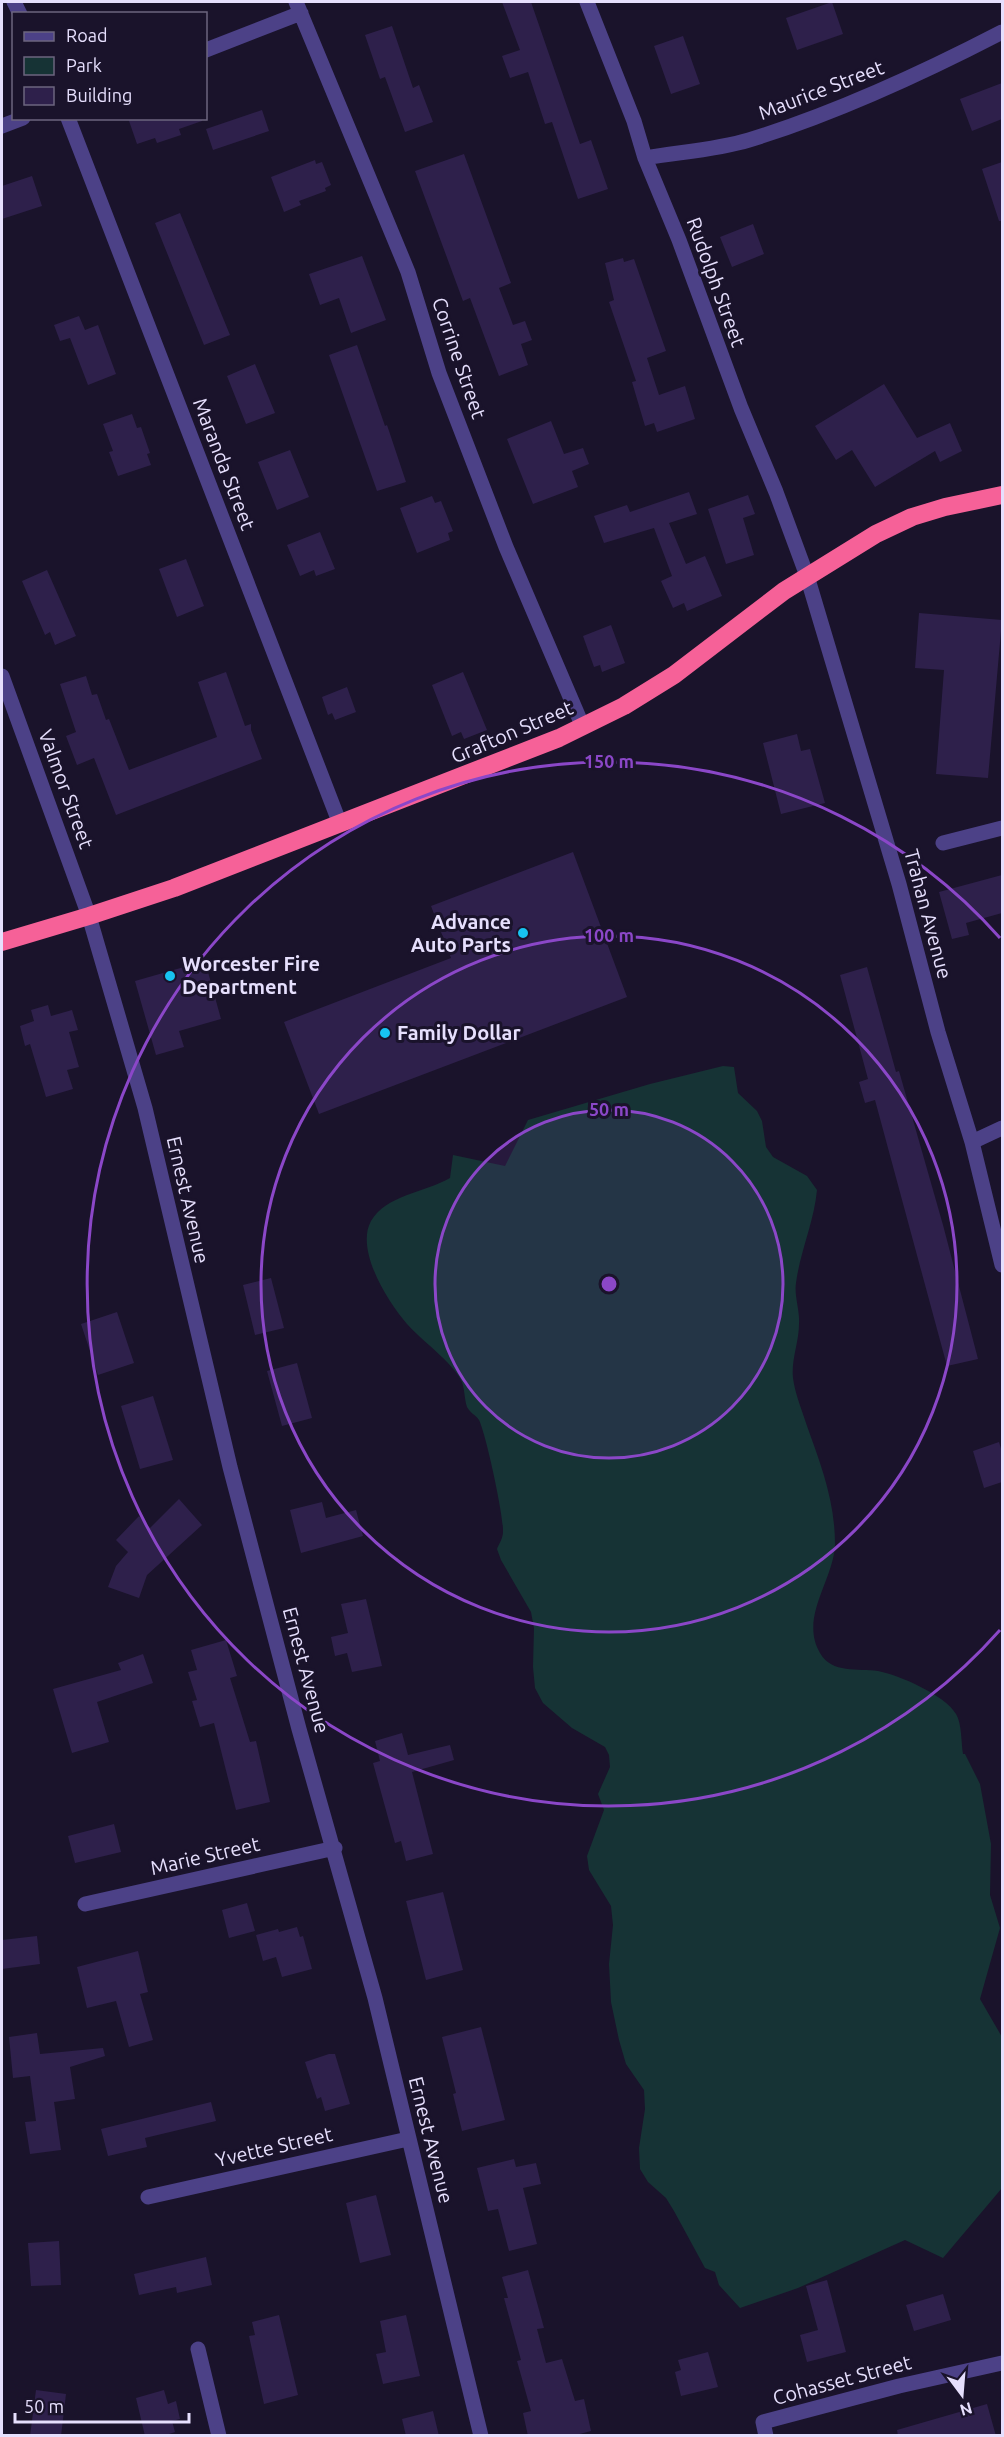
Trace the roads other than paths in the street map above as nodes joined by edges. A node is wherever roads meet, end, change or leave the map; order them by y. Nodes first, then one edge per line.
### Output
1 (587, 2) edge
2 (298, 7) edge
3 (1002, 32) edge
4 (207, 50) edge
5 (18, 120) edge
6 (69, 120) edge
7 (2, 126) edge
8 (645, 158) junction
9 (1002, 495) edge
10 (807, 576) junction
11 (2, 676) edge
12 (583, 727) junction
13 (340, 824) junction
14 (1002, 828) edge
15 (942, 843) dead end
16 (89, 916) junction
17 (2, 942) edge
18 (1002, 1128) edge
19 (972, 1142) junction
20 (1002, 1265) edge
21 (334, 1848) junction
22 (86, 1905) dead end
23 (408, 2139) junction
24 (148, 2197) dead end
25 (198, 2349) dead end
26 (1002, 2363) edge
27 (765, 2429) edge
28 (219, 2436) edge
29 (481, 2436) edge

1 - 8 street, Rudolph Street
2 - 4 street
2 - 12 street, Corrine Street
3 - 8 street, Maurice Street
5 - 7 street
6 - 13 street, Maranda Street
8 - 10 street, Rudolph Street
9 - 10 highway, Grafton Street
10 - 12 highway, Grafton Street
10 - 19 street, Trahan Avenue
11 - 16 street, Valmor Street
12 - 13 highway, Grafton Street
13 - 16 highway, Grafton Street
14 - 15 street
16 - 17 highway, Grafton Street
16 - 21 street, Ernest Avenue
18 - 19 street
19 - 20 street, Trahan Avenue
21 - 22 street, Marie Street
21 - 23 street, Ernest Avenue
23 - 24 street, Yvette Street
23 - 29 street, Ernest Avenue
25 - 28 street
26 - 27 street, Cohasset Street

